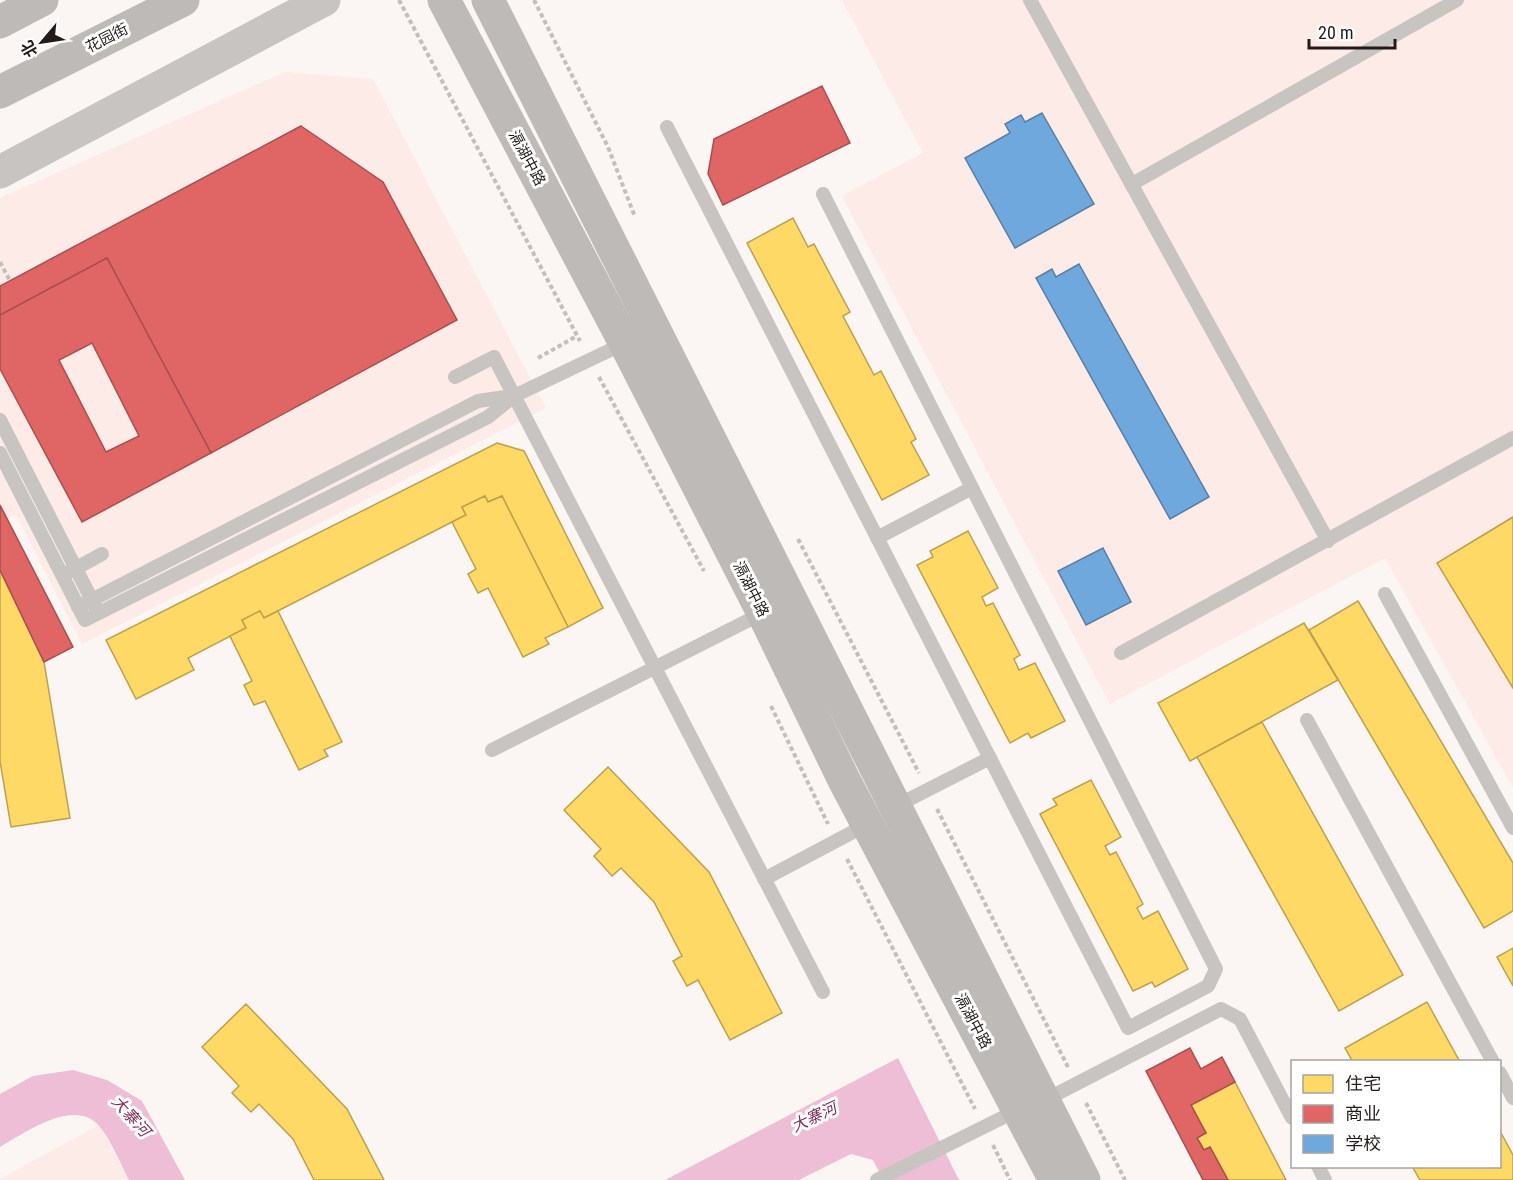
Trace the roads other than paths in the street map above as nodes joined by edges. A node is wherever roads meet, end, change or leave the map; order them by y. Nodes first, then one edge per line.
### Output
1 (42, 0) edge
2 (183, 0) edge
3 (324, 0) edge
4 (444, 0) edge
5 (488, 0) edge
6 (1030, 0) edge
7 (1457, 0) edge
8 (0, 22) edge
9 (0, 92) edge
10 (667, 127) dead end
11 (0, 172) edge
12 (1132, 184) junction
13 (823, 194) dead end
14 (625, 343) junction
15 (455, 377) dead end
16 (514, 396) junction
17 (0, 420) edge
18 (1513, 438) edge
19 (0, 453) edge
20 (31, 481) junction
21 (17, 488) junction
22 (972, 488) junction
23 (285, 500) junction
24 (292, 516) junction
25 (877, 538) junction
26 (1328, 540) junction
27 (102, 554) dead end
28 (76, 568) junction
29 (62, 576) junction
30 (1385, 594) dead end
31 (92, 599) junction
32 (78, 607) junction
33 (99, 613) junction
34 (763, 613) junction
35 (1121, 653) dead end
36 (653, 668) junction
37 (1307, 720) dead end
38 (492, 750) dead end
39 (990, 758) junction
40 (882, 815) junction
41 (1513, 828) edge
42 (764, 879) junction
43 (823, 992) dead end
44 (1492, 1060) edge
45 (1501, 1075) edge
46 (1513, 1098) edge
47 (1031, 1105) junction
48 (1291, 1114) edge
49 (877, 1180) edge
50 (1055, 1180) edge
51 (1084, 1180) edge

1 - 8 main road
2 - 9 main road, 花园街
3 - 11 street
4 - 14 main road, 滆湖中路
5 - 40 main road, 滆湖中路
6 - 12 lane
7 - 12 lane
10 - 25 lane
12 - 26 lane
13 - 22 lane
14 - 16 lane
14 - 34 main road, 滆湖中路
15 - 16 lane
16 - 23 lane
16 - 24 lane
16 - 36 lane
17 - 20 lane
18 - 26 lane
19 - 21 lane
20 - 21 lane
20 - 28 lane
21 - 29 lane
22 - 25 lane
22 - 39 lane
23 - 24 lane
23 - 31 lane
24 - 33 lane
25 - 39 lane
26 - 35 lane
27 - 28 lane
28 - 29 lane
28 - 31 lane
29 - 32 lane
30 - 41 lane
31 - 32 lane
31 - 33 lane
32 - 33 lane
34 - 36 lane
34 - 40 main road, 滆湖中路
36 - 38 lane
36 - 42 lane
37 - 44 lane
39 - 40 lane
40 - 42 lane
40 - 47 main road, 滆湖中路
42 - 43 lane
45 - 46 lane
47 - 48 lane
47 - 49 lane
47 - 50 main road, 滆湖中路
47 - 51 main road, 滆湖中路

